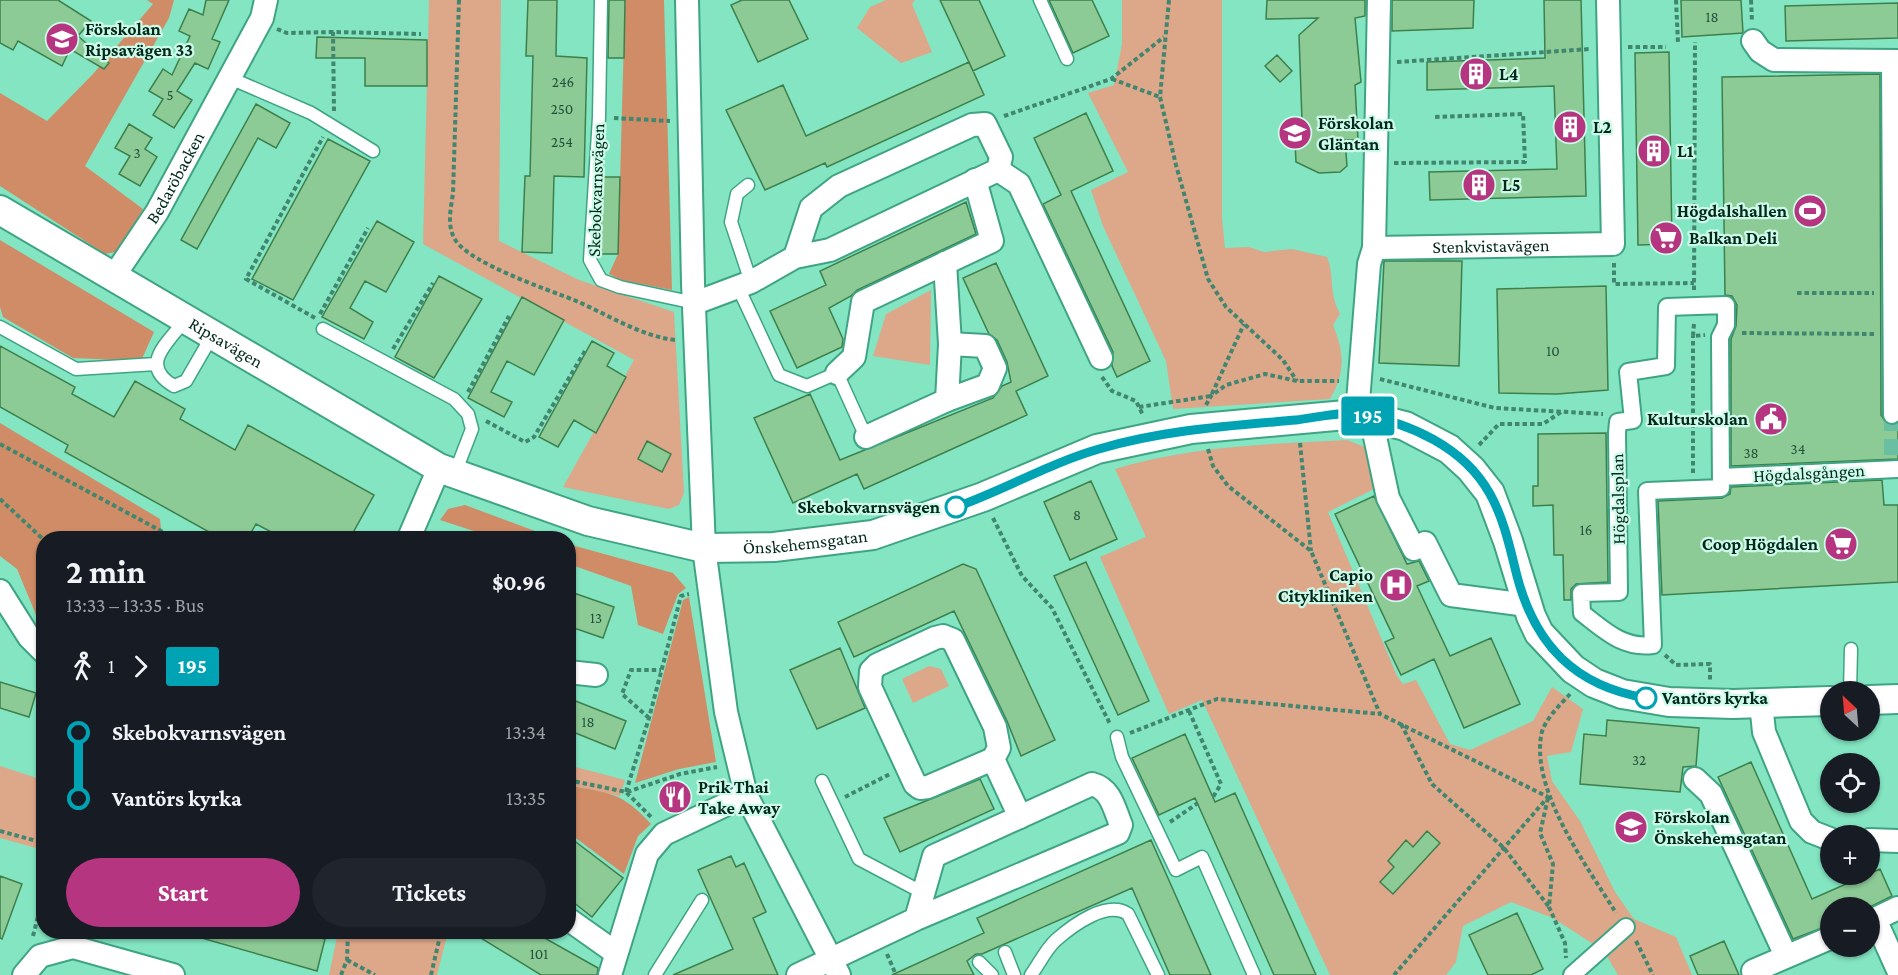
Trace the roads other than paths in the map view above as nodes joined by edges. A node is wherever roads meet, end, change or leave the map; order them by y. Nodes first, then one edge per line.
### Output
1 (601, 0) edge
2 (687, 0) edge
3 (1040, 0) edge
4 (1379, 0) edge
5 (1608, 0) edge
6 (263, 11) edge
7 (1753, 41) dead end
8 (1067, 59) dead end
9 (1894, 62) edge
10 (230, 78) junction
11 (374, 151) dead end
12 (998, 170) junction
13 (975, 180) junction
14 (748, 186) dead end
15 (0, 210) edge
16 (1374, 248) junction
17 (795, 257) junction
18 (945, 263) junction
19 (114, 276) junction
20 (744, 284) junction
21 (695, 303) junction
22 (185, 320) junction
23 (0, 327) edge
24 (323, 329) dead end
25 (212, 336) junction
26 (950, 344) junction
27 (1101, 358) road end
28 (1895, 358) edge
29 (156, 364) junction
30 (837, 374) junction
31 (947, 400) junction
32 (1357, 414) junction
33 (1892, 415) dead end
34 (866, 437) joint
35 (1898, 469) edge
36 (447, 471) junction
37 (1721, 477) junction
38 (413, 531) edge
39 (704, 548) junction
40 (0, 591) edge
41 (1527, 606) junction
42 (36, 644) edge
43 (1851, 649) dead end
44 (576, 673) edge
45 (596, 675) dead end
46 (1850, 681) edge
47 (1898, 699) edge
48 (1880, 700) edge
49 (1820, 701) edge
50 (1761, 703) junction
51 (1117, 737) road end
52 (993, 759) junction
53 (1695, 779) dead end
54 (822, 781) dead end
55 (747, 795) junction
56 (1020, 817) junction
57 (1820, 835) edge
58 (1880, 840) edge
59 (1898, 841) edge
60 (925, 891) junction
61 (702, 900) dead end
62 (1898, 908) edge
63 (1880, 916) edge
64 (916, 919) junction
65 (576, 927) edge
66 (1626, 927) road end
67 (1880, 935) edge
68 (1820, 942) edge
69 (1005, 952) dead end
70 (1786, 956) junction
71 (979, 962) dead end
72 (613, 964) edge
73 (834, 967) edge
74 (1569, 970) edge
75 (1898, 970) edge
76 (1754, 973) edge
77 (24, 975) edge
78 (173, 975) edge
79 (655, 975) edge
80 (798, 975) edge
81 (992, 975) edge
82 (1014, 975) edge
83 (1031, 975) edge
84 (1158, 975) edge
85 (1254, 975) edge

1 - 21 lane, Skebokvarnsvägen
2 - 21 street
3 - 8 lane
4 - 16 street
5 - 16 street, Stenkvistavägen
6 - 10 street, Bedaröbacken
7 - 9 street
9 - 28 street
10 - 11 lane
10 - 19 street, Bedaröbacken
12 - 13 street
12 - 17 street
12 - 27 street
13 - 17 street
13 - 18 street
14 - 20 lane
15 - 19 street, Ripsavägen
16 - 32 street
17 - 20 street
18 - 26 street
18 - 30 street
19 - 22 street, Ripsavägen
20 - 21 street
20 - 30 lane
21 - 39 street
22 - 25 street, Ripsavägen
22 - 29 lane
23 - 29 lane
24 - 36 lane
25 - 29 lane
25 - 36 street, Ripsavägen
26 - 31 street
26 - 31 street
28 - 33 street
30 - 34 lane
31 - 34 street
32 - 39 street, Önskehemsgatan
32 - 41 street, Önskehemsgatan
32 - 41 street
35 - 37 street, Högdalsgången
36 - 38 street
36 - 39 street, Ripsavägen
37 - 37 street, Högdalsplan
39 - 55 street
40 - 42 street
41 - 50 street, Önskehemsgatan
43 - 46 lane
44 - 45 street
47 - 48 street
49 - 50 street, Önskehemsgatan
50 - 57 street
51 - 85 lane
52 - 52 street
52 - 56 street
53 - 70 street
54 - 60 lane
55 - 72 street
55 - 73 street
56 - 60 street
56 - 64 street
58 - 59 street
60 - 64 street
61 - 79 lane
62 - 63 street
64 - 73 street
65 - 72 street
66 - 74 street
67 - 75 street
68 - 70 street
69 - 82 lane
70 - 76 street
71 - 81 lane
73 - 80 street
77 - 78 street
83 - 84 lane

